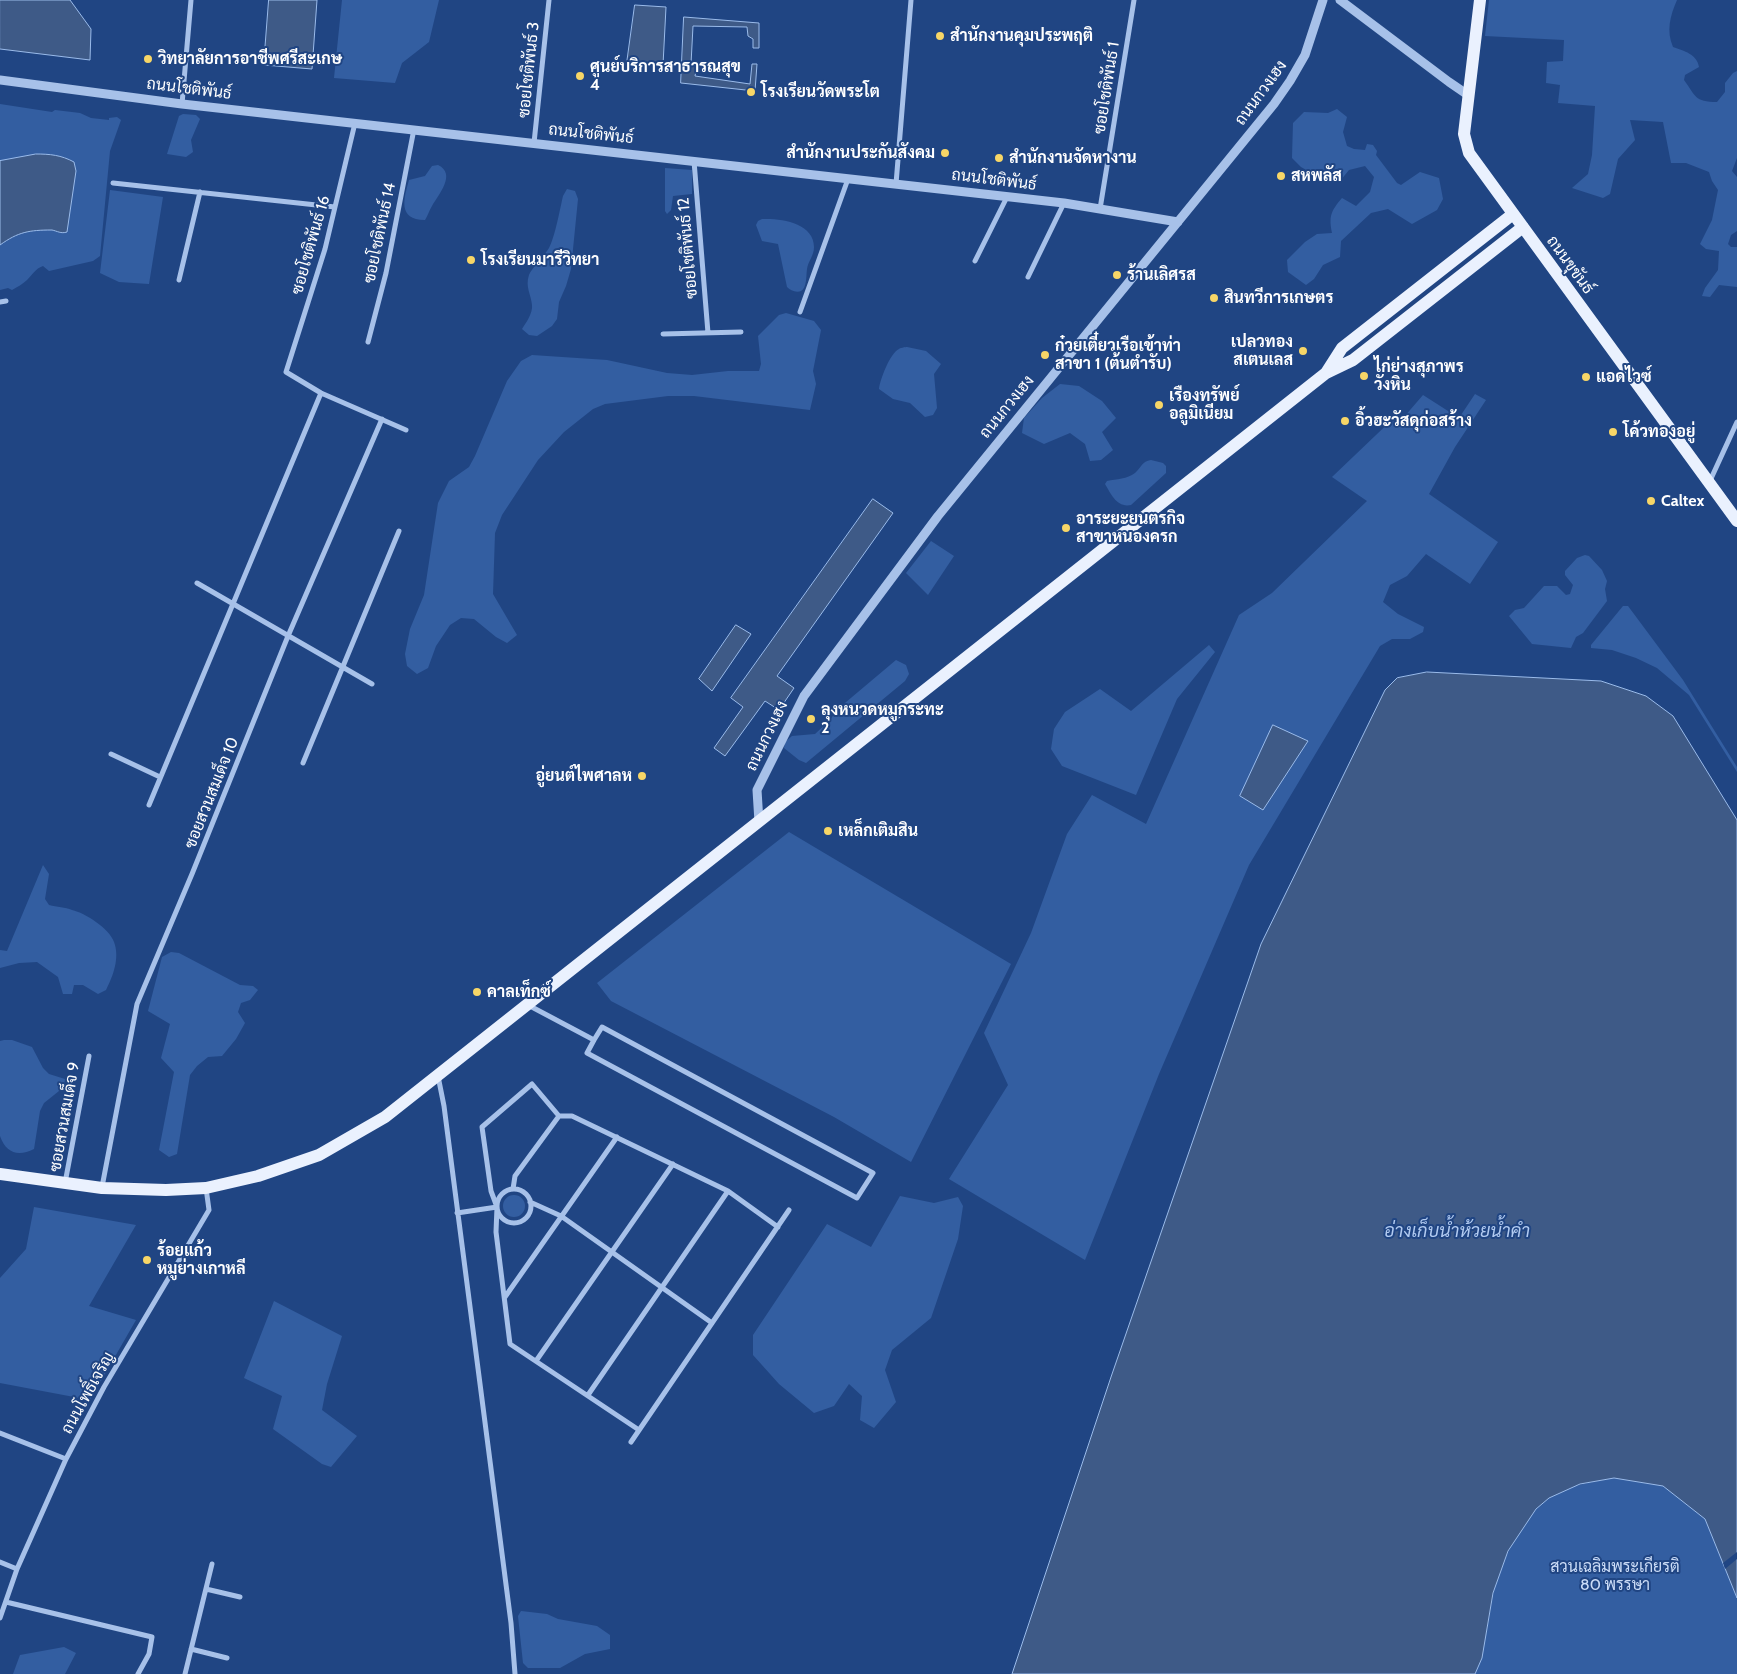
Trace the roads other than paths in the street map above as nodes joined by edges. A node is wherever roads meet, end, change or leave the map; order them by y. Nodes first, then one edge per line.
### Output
1 (191, 0) edge
2 (549, 0) edge
3 (911, 0) edge
4 (1134, 0) edge
5 (1323, 0) edge
6 (1340, 0) edge
7 (1480, 0) edge
8 (0, 80) edge
9 (1468, 95) junction
10 (182, 104) junction
11 (355, 123) junction
12 (414, 129) junction
13 (534, 143) junction
14 (694, 160) junction
15 (848, 178) junction
16 (112, 183) dead end
17 (896, 184) junction
18 (200, 192) junction
19 (1007, 197) junction
20 (1064, 203) junction
21 (335, 207) junction
22 (1100, 209) junction
23 (1513, 214) junction
24 (1178, 222) junction
25 (1522, 227) junction
26 (975, 261) dead end
27 (1028, 277) dead end
28 (179, 280) dead end
29 (800, 312) dead end
30 (741, 332) dead end
31 (708, 333) junction
32 (663, 334) dead end
33 (368, 342) dead end
34 (1326, 373) junction
35 (321, 393) junction
36 (382, 419) junction
37 (1737, 422) edge
38 (406, 430) dead end
39 (1709, 483) junction
40 (1737, 521) edge
41 (399, 531) dead end
42 (197, 583) dead end
43 (233, 604) junction
44 (288, 636) junction
45 (342, 667) junction
46 (372, 684) dead end
47 (111, 754) dead end
48 (303, 763) dead end
49 (160, 777) junction
50 (148, 805) dead end
51 (759, 822) junction
52 (528, 1005) junction
53 (594, 1040) junction
54 (89, 1056) dead end
55 (438, 1076) junction
56 (559, 1116) junction
57 (617, 1137) junction
58 (673, 1164) junction
59 (0, 1174) edge
60 (65, 1183) junction
61 (102, 1188) junction
62 (206, 1188) junction
63 (513, 1189) junction
64 (728, 1191) junction
65 (530, 1202) junction
66 (497, 1208) junction
67 (789, 1210) dead end
68 (458, 1213) junction
69 (561, 1216) junction
70 (778, 1227) junction
71 (612, 1252) junction
72 (662, 1288) junction
73 (504, 1298) junction
74 (712, 1323) junction
75 (536, 1361) junction
76 (588, 1395) junction
77 (640, 1430) junction
78 (0, 1433) edge
79 (631, 1442) dead end
80 (66, 1459) junction
81 (0, 1562) edge
82 (212, 1564) dead end
83 (17, 1570) junction
84 (206, 1589) junction
85 (240, 1597) dead end
86 (6, 1602) junction
87 (0, 1618) edge
88 (191, 1649) junction
89 (227, 1658) dead end
90 (138, 1674) edge
91 (185, 1674) edge
92 (515, 1674) edge

1 - 10 street
2 - 13 street, ซอยโชติพันธ์ 3
3 - 17 street
4 - 22 street, ซอยโชติพันธ์ 1
5 - 24 street, ถนนกวงเฮง
6 - 9 street
7 - 9 main road, ถนนขุขันธ์
8 - 10 street, ถนนโชติพันธ์
9 - 23 main road, ถนนขุขันธ์
10 - 11 street, ถนนโชติพันธ์
11 - 12 street, ถนนโชติพันธ์
11 - 21 street, ซอยโชติพันธ์ 16
12 - 13 street, ถนนโชติพันธ์
12 - 33 street, ซอยโชติพันธ์ 14
13 - 14 street, ถนนโชติพันธ์
14 - 15 street, ถนนโชติพันธ์
14 - 31 street, ซอยโชติพันธ์ 12
15 - 17 street, ถนนโชติพันธ์
15 - 29 street
16 - 18 street
17 - 19 street, ถนนโชติพันธ์
18 - 21 street
18 - 28 street
19 - 20 street, ถนนโชติพันธ์
19 - 26 street
20 - 22 street, ถนนโชติพันธ์
20 - 27 street
21 - 35 street, ซอยโชติพันธ์ 16
22 - 24 street, ถนนโชติพันธ์
23 - 25 main road, ถนนขุขันธ์
23 - 34 main road
24 - 51 street, ถนนกวงเฮง
25 - 34 main road
25 - 39 main road, ถนนขุขันธ์
30 - 31 street
31 - 32 street
34 - 51 main road
35 - 36 street
35 - 43 street
36 - 38 street
36 - 44 street, ซอยสวนสมเด็จ 10
37 - 39 street
39 - 40 main road, ถนนขุขันธ์
41 - 45 street
42 - 43 street
43 - 44 street
43 - 49 street
44 - 45 street
44 - 61 street, ซอยสวนสมเด็จ 10
45 - 46 street
45 - 48 street
47 - 49 street
49 - 50 street
51 - 52 main road
52 - 53 street
52 - 55 main road
53 - 53 street
54 - 60 street, ซอยสวนสมเด็จ 9
55 - 62 main road
55 - 68 street
56 - 57 street
56 - 63 street
56 - 66 street
57 - 58 street
57 - 69 street
58 - 64 street
58 - 71 street
59 - 60 main road
60 - 61 main road
61 - 62 main road
62 - 80 street, ถนนโพธิ์เจริญ
63 - 65 street
63 - 66 street
64 - 70 street
64 - 72 street
65 - 66 street
65 - 69 street
66 - 68 street
66 - 73 street
67 - 70 street
68 - 92 street
69 - 71 street
69 - 73 street
70 - 74 street
71 - 72 street
71 - 75 street
72 - 74 street
72 - 76 street
73 - 75 street
74 - 77 street
75 - 76 street
76 - 77 street
77 - 79 street
78 - 80 street
80 - 83 street, ถนนโพธิ์เจริญ
81 - 83 street
82 - 84 street
83 - 86 street, ถนนโพธิ์เจริญ
84 - 85 street
84 - 88 street
86 - 87 street, ถนนโพธิ์เจริญ
86 - 90 street
88 - 89 street
88 - 91 street

